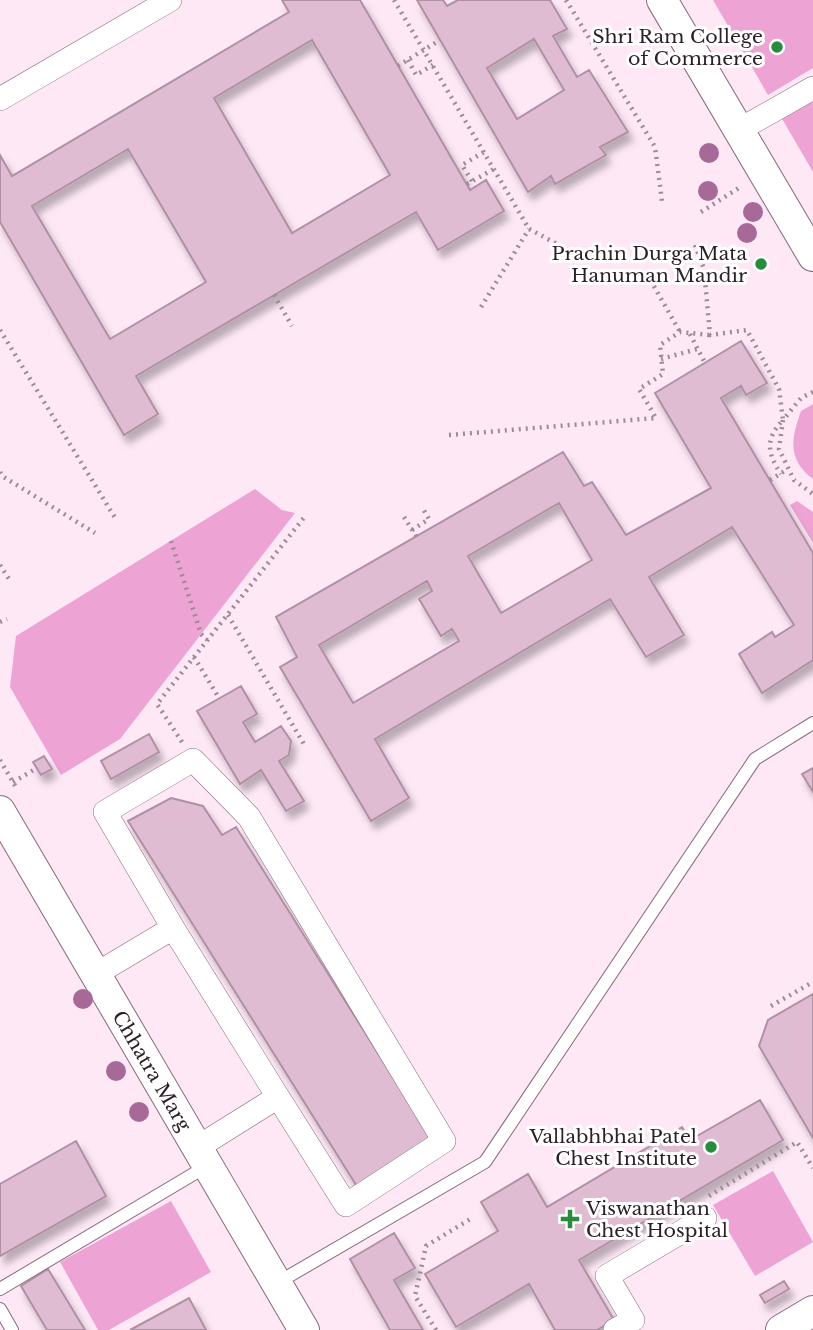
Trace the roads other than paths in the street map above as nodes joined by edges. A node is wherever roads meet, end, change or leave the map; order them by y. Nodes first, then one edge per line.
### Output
1 (170, 0) edge
2 (662, 0) edge
3 (813, 88) edge
4 (0, 99) edge
5 (739, 130) junction
6 (813, 256) edge
7 (813, 723) edge
8 (3, 798) edge
9 (173, 928) junction
10 (96, 974) junction
11 (278, 1097) junction
12 (203, 1156) junction
13 (705, 1218) road end
14 (276, 1283) junction
15 (0, 1289) edge
16 (0, 1309) edge
17 (813, 1311) edge
18 (629, 1327) edge
19 (12, 1330) edge
20 (304, 1330) edge
21 (781, 1330) edge

1 - 4 street
2 - 5 street
3 - 5 street
5 - 6 street
7 - 14 lane
8 - 10 street, Chhatra Marg
9 - 10 street
9 - 11 street
9 - 11 street
10 - 12 street, Chhatra Marg
11 - 12 street
12 - 14 street, Chhatra Marg
12 - 15 lane
13 - 18 street
14 - 20 street, Chhatra Marg
16 - 19 lane
17 - 21 street

